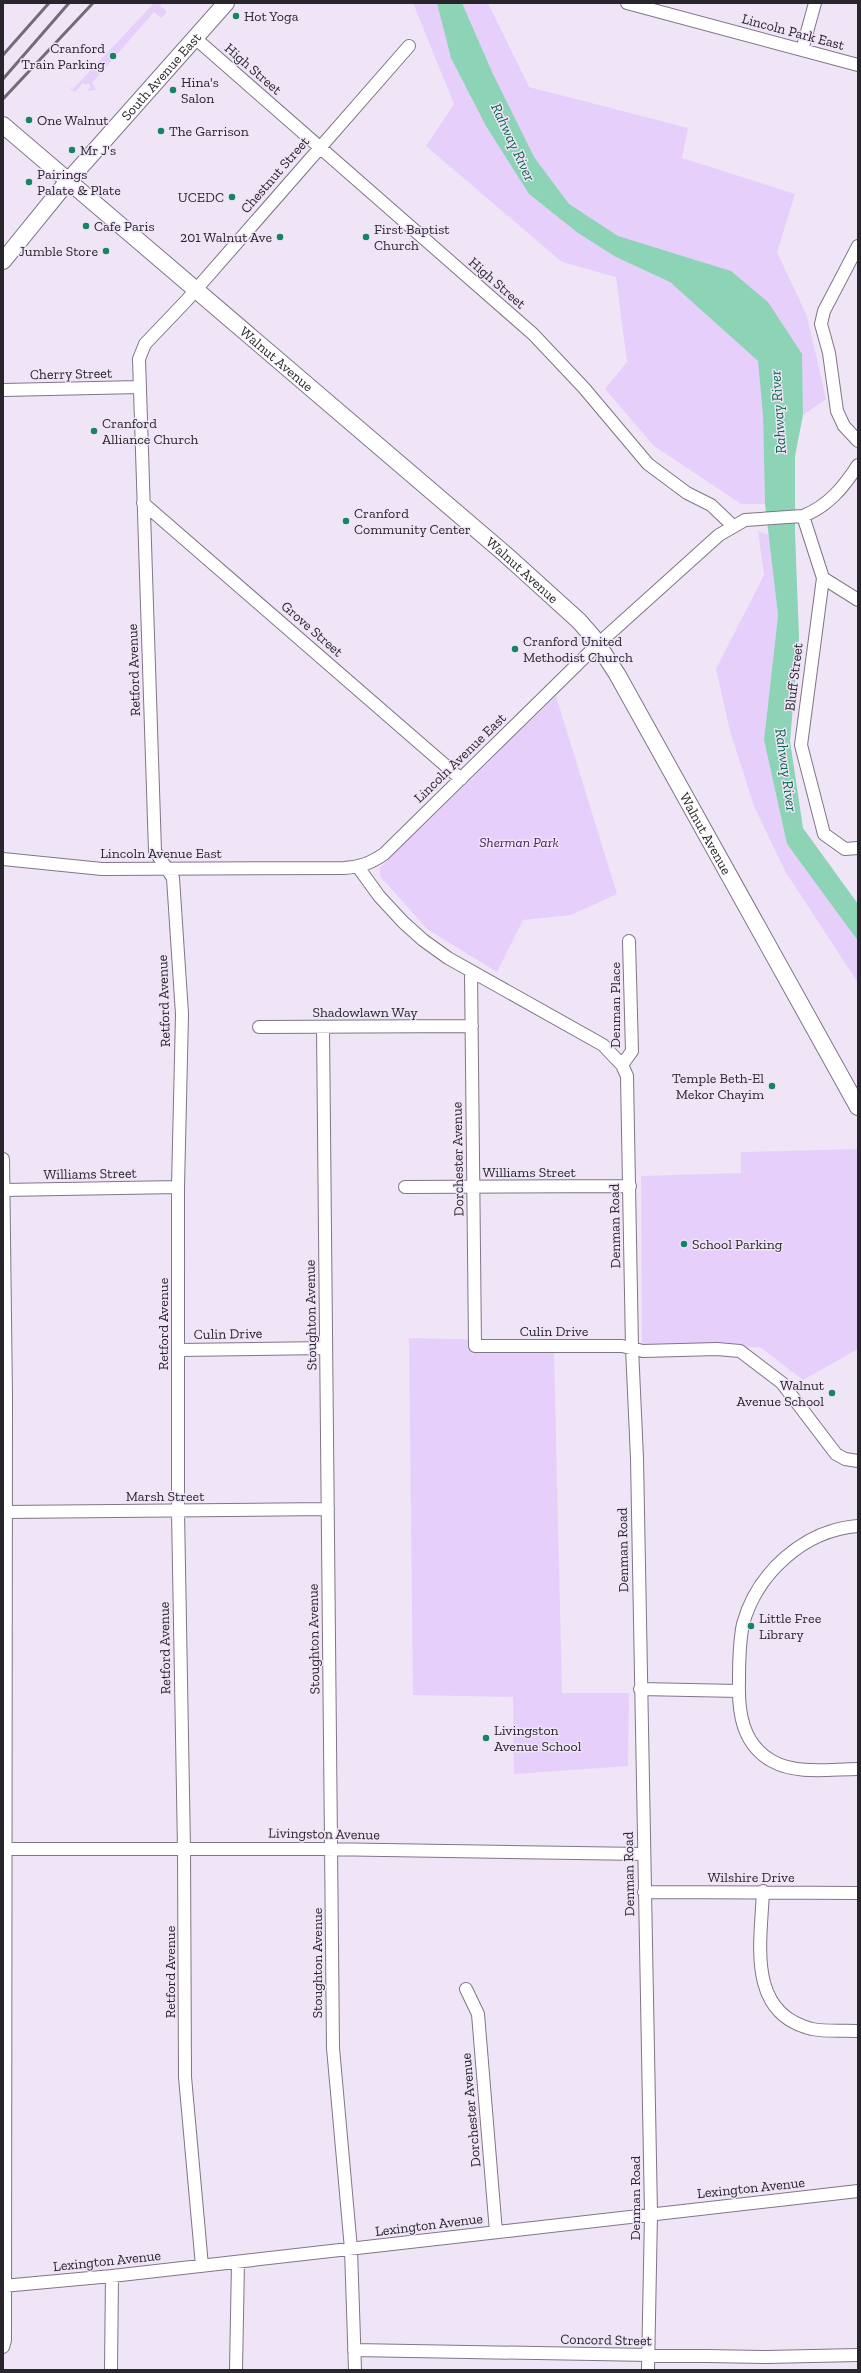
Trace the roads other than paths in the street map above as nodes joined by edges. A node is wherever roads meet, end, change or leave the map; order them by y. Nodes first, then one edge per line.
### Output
1 (226, 3) edge
2 (627, 3) edge
3 (815, 3) edge
4 (195, 38) junction
5 (409, 46) dead end
6 (802, 50) junction
7 (858, 65) edge
8 (3, 125) edge
9 (319, 147) junction
10 (68, 181) junction
11 (858, 246) edge
12 (3, 261) edge
13 (196, 289) junction
14 (140, 387) junction
15 (3, 390) edge
16 (858, 441) edge
17 (858, 465) edge
18 (143, 503) junction
19 (801, 516) junction
20 (733, 526) junction
21 (823, 578) junction
22 (858, 600) edge
23 (598, 644) junction
24 (461, 779) junction
25 (858, 848) edge
26 (3, 859) edge
27 (358, 867) junction
28 (166, 868) junction
29 (629, 941) dead end
30 (471, 971) junction
31 (472, 1026) junction
32 (259, 1027) dead end
33 (323, 1027) junction
34 (622, 1065) junction
35 (858, 1106) edge
36 (3, 1159) edge
37 (630, 1186) junction
38 (178, 1187) junction
39 (405, 1187) dead end
40 (473, 1188) junction
41 (3, 1190) edge
42 (475, 1346) joint
43 (326, 1348) junction
44 (632, 1348) junction
45 (178, 1350) junction
46 (858, 1461) edge
47 (328, 1509) junction
48 (178, 1511) junction
49 (4, 1512) edge
50 (858, 1526) edge
51 (640, 1689) junction
52 (739, 1691) junction
53 (858, 1769) edge
54 (4, 1818) edge
55 (5, 1849) junction
56 (184, 1849) junction
57 (332, 1849) junction
58 (643, 1854) junction
59 (763, 1891) junction
60 (644, 1892) junction
61 (858, 1893) edge
62 (466, 1989) dead end
63 (858, 2031) edge
64 (858, 2191) edge
65 (650, 2214) junction
66 (496, 2232) junction
67 (351, 2249) junction
68 (238, 2262) junction
69 (202, 2266) junction
70 (112, 2276) junction
71 (3, 2286) edge
72 (3, 2347) edge
73 (354, 2350) junction
74 (648, 2355) junction
75 (858, 2355) edge
76 (111, 2370) edge
77 (236, 2370) edge
78 (355, 2370) edge
79 (648, 2370) edge

1 - 4 street, South Avenue East
2 - 6 street, Lincoln Park East
3 - 6 street
4 - 9 street, High Street
4 - 10 street, South Avenue East
5 - 9 street, Chestnut Street
6 - 7 street, Lincoln Park East
8 - 10 street, Walnut Avenue
9 - 13 street, Chestnut Street
9 - 20 street, High Street
10 - 12 street, South Avenue East
10 - 13 street, Walnut Avenue
11 - 16 street
13 - 14 street, Chestnut Street
13 - 23 street, Walnut Avenue
14 - 15 street, Cherry Street
14 - 18 street, Retford Avenue
17 - 19 street, Lincoln Avenue East
18 - 24 street, Grove Street
18 - 28 street, Retford Avenue
19 - 20 street, Lincoln Avenue East
19 - 21 street
20 - 23 street, Lincoln Avenue East
21 - 22 street
21 - 25 street, Bluff Street
23 - 24 street, Lincoln Avenue East
23 - 35 street, Walnut Avenue
24 - 27 street, Lincoln Avenue East
26 - 28 street, Lincoln Avenue East
27 - 28 street, Lincoln Avenue East
27 - 30 street, Denman Road
28 - 38 street, Retford Avenue
29 - 34 street, Denman Place
30 - 31 street, Dorchester Avenue
30 - 34 street, Denman Road
31 - 33 street, Shadowlawn Way
31 - 40 street, Dorchester Avenue
32 - 33 street, Shadowlawn Way
33 - 43 street, Stoughton Avenue
34 - 37 street, Denman Road
36 - 41 street
37 - 40 street, Williams Street
37 - 44 street, Denman Road
38 - 41 street, Williams Street
38 - 45 street, Retford Avenue
39 - 40 street, Williams Street
40 - 42 street, Dorchester Avenue
41 - 49 street
42 - 44 street, Culin Drive
43 - 45 street, Culin Drive
43 - 47 street, Stoughton Avenue
44 - 46 street, Culin Drive
44 - 51 street, Denman Road
45 - 48 street, Retford Avenue
47 - 48 street, Marsh Street
47 - 57 street, Stoughton Avenue
48 - 49 street, Marsh Street
48 - 56 street, Retford Avenue
49 - 54 street
50 - 52 street
51 - 52 street
51 - 58 street, Denman Road
52 - 53 street
54 - 55 street
55 - 56 street, Livingston Avenue
55 - 71 street
56 - 57 street, Livingston Avenue
56 - 69 street, Retford Avenue
57 - 58 street, Livingston Avenue
57 - 67 street, Stoughton Avenue
58 - 60 street, Denman Road
59 - 60 street, Wilshire Drive
59 - 61 street, Wilshire Drive
59 - 63 street
60 - 65 street, Denman Road
62 - 66 street, Dorchester Avenue
64 - 65 street, Lexington Avenue
65 - 66 street, Lexington Avenue
65 - 74 street, Denman Road
66 - 67 street, Lexington Avenue
67 - 68 street, Lexington Avenue
67 - 73 street, Stoughton Avenue
68 - 69 street, Lexington Avenue
68 - 77 street
69 - 70 street, Lexington Avenue
70 - 71 street, Lexington Avenue
70 - 76 street
71 - 72 street
73 - 74 street, Concord Street
73 - 78 street, Stoughton Avenue
74 - 75 street, Concord Street
74 - 79 street, Denman Road

